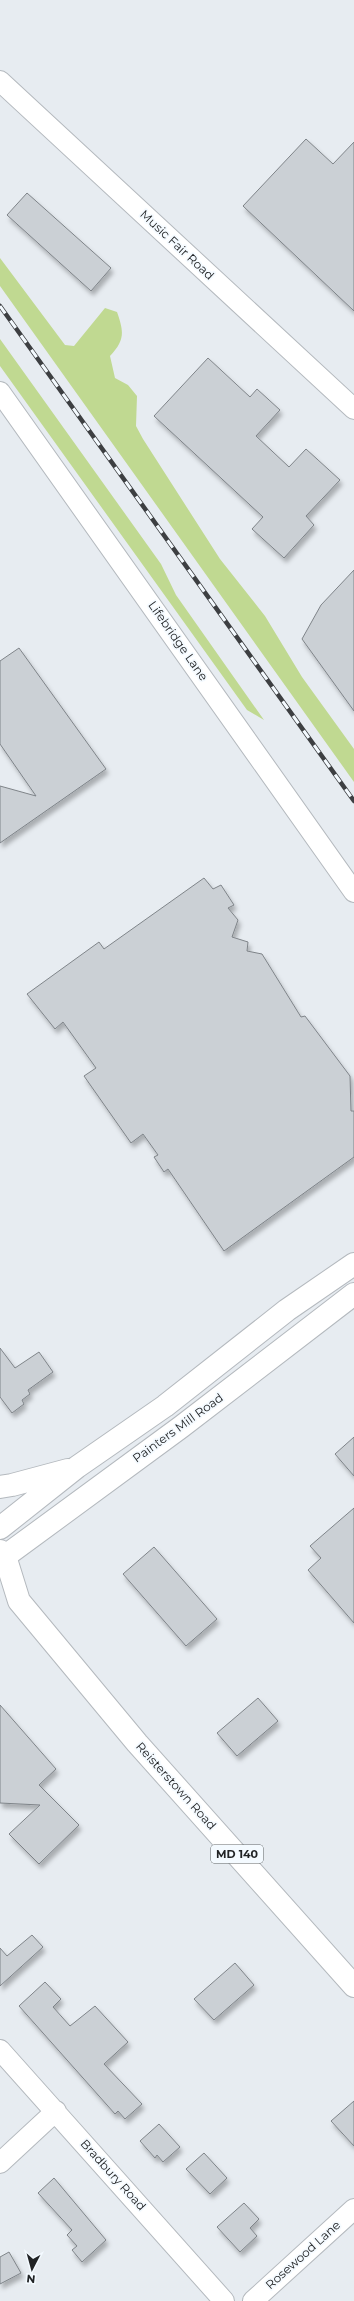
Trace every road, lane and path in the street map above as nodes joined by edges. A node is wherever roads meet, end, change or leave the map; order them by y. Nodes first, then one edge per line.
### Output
1 (0, 81) edge
2 (0, 392) edge
3 (354, 409) edge
4 (354, 892) edge
5 (354, 1264) edge
6 (354, 1294) edge
7 (77, 1467) junction
8 (0, 1487) edge
9 (0, 1528) edge
10 (2, 1555) edge
11 (9, 1596) edge
12 (354, 1986) edge
13 (0, 2050) edge
14 (56, 2111) junction
15 (0, 2163) edge
16 (354, 2209) edge
17 (224, 2301) edge
18 (253, 2301) edge

1 - 3 street, Music Fair Road
2 - 4 street, Lifebridge Lane
5 - 7 main road, Painters Mill Road
6 - 10 main road, Painters Mill Road
7 - 8 main road
7 - 9 main road, Painters Mill Road
10 - 11 main road, Reisterstown Road / MD 140
11 - 12 main road, Reisterstown Road / MD 140
13 - 14 street, Bradbury Road
14 - 15 street
14 - 17 street, Bradbury Road
16 - 18 street, Rosewood Lane

